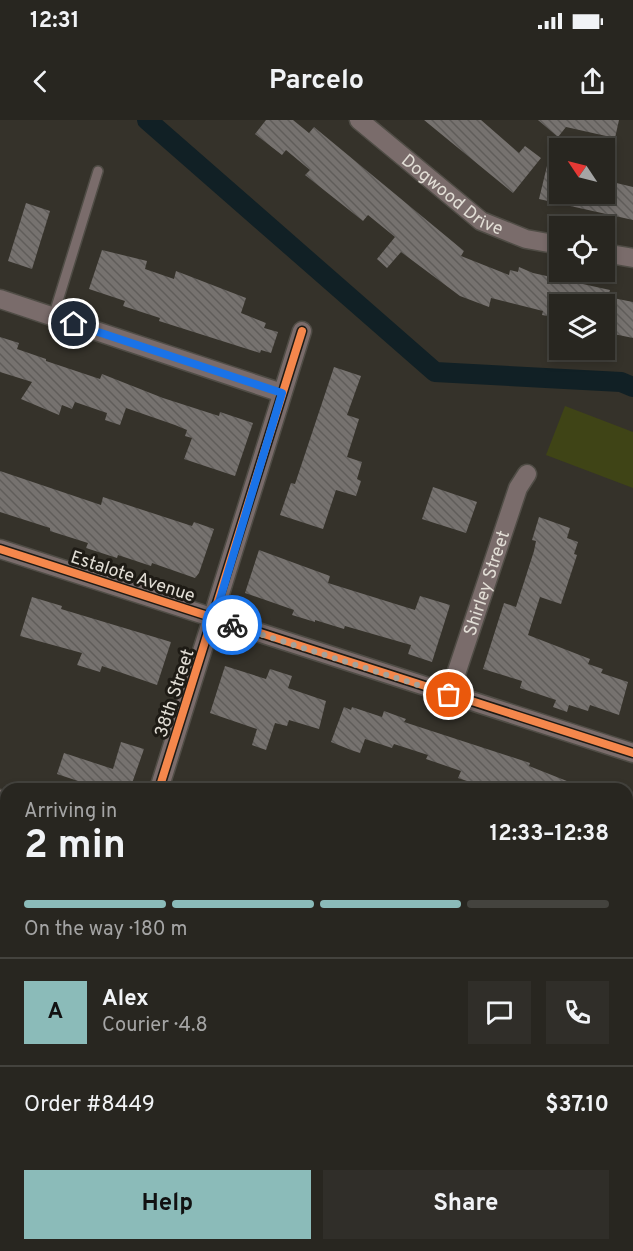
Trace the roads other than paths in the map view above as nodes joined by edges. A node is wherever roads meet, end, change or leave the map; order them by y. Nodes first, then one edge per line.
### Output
1 (359, 120) edge
2 (98, 171) dead end
3 (549, 243) edge
4 (615, 255) edge
5 (633, 258) edge
6 (0, 299) edge
7 (53, 317) junction
8 (302, 332) dead end
9 (282, 393) junction
10 (527, 474) dead end
11 (0, 549) edge
12 (214, 619) junction
13 (449, 695) junction
14 (633, 753) edge
15 (161, 783) edge

1 - 3 street, Dogwood Drive
2 - 7 lane
4 - 5 street
6 - 7 street
7 - 9 street
8 - 9 street, 38th Street
9 - 12 street, 38th Street
10 - 13 street, Shirley Street
11 - 12 street, Estalote Avenue
12 - 13 street, Estalote Avenue
12 - 15 street, 38th Street
13 - 14 street, Estalote Avenue

